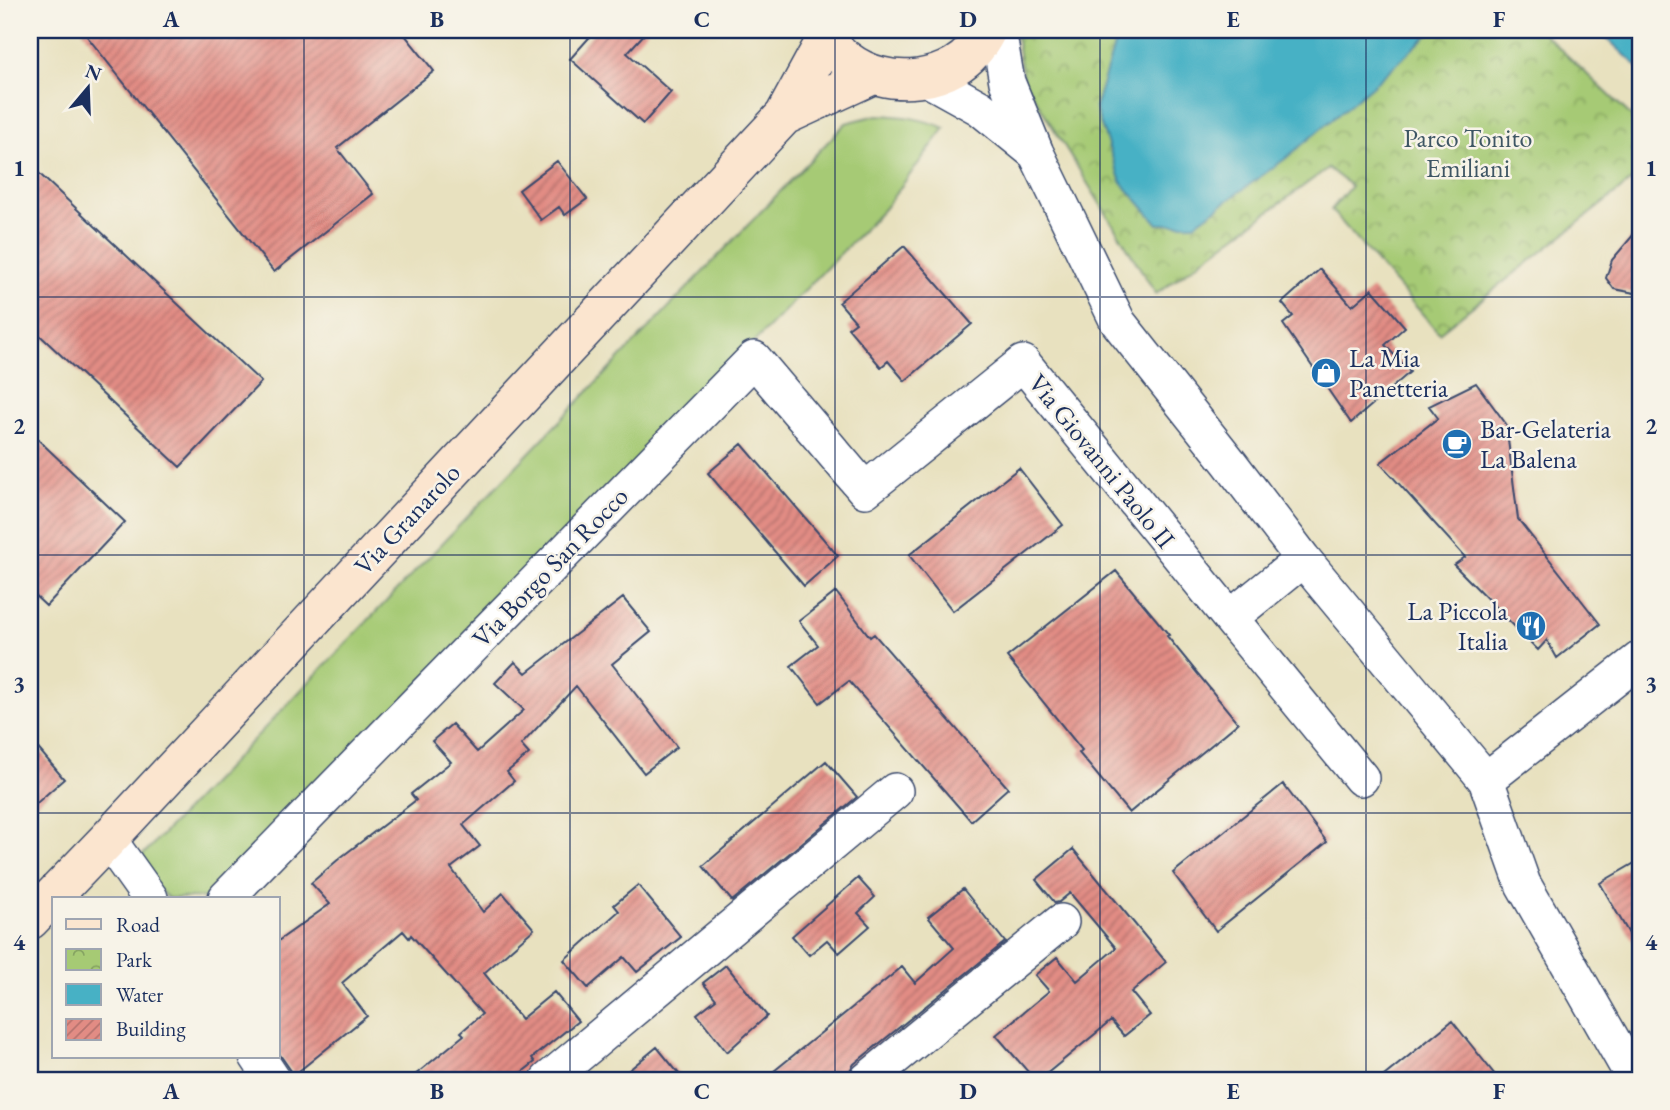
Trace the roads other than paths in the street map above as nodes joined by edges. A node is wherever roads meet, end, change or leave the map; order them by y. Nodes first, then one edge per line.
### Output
1 (987, 30) edge
2 (998, 30) edge
3 (824, 34) edge
4 (873, 75) junction
5 (926, 78) junction
6 (784, 116) junction
7 (1036, 153) junction
8 (866, 490) joint
9 (1303, 559) junction
10 (1230, 618) junction
11 (1640, 659) edge
12 (1361, 778) dead end
13 (1486, 780) junction
14 (895, 791) dead end
15 (108, 839) junction
16 (52, 897) edge
17 (52, 897) edge
18 (149, 897) edge
19 (227, 897) edge
20 (30, 920) edge
21 (1061, 922) dead end
22 (258, 1058) edge
23 (273, 1080) edge
24 (548, 1080) edge
25 (867, 1080) edge
26 (1635, 1080) edge

1 - 5 main road
2 - 7 street
3 - 4 main road
3 - 6 main road
4 - 5 main road
4 - 6 main road
5 - 7 street
6 - 15 main road, Via Granarolo
7 - 9 street
8 - 10 street, Via Giovanni Paolo II
8 - 19 street, Via Borgo San Rocco
9 - 10 street
9 - 13 street
10 - 12 street, Via Giovanni Paolo II
11 - 13 street
13 - 26 street
14 - 24 street
15 - 17 main road, Via Granarolo
15 - 18 street
16 - 20 main road, Via Granarolo
21 - 25 street
22 - 23 street

